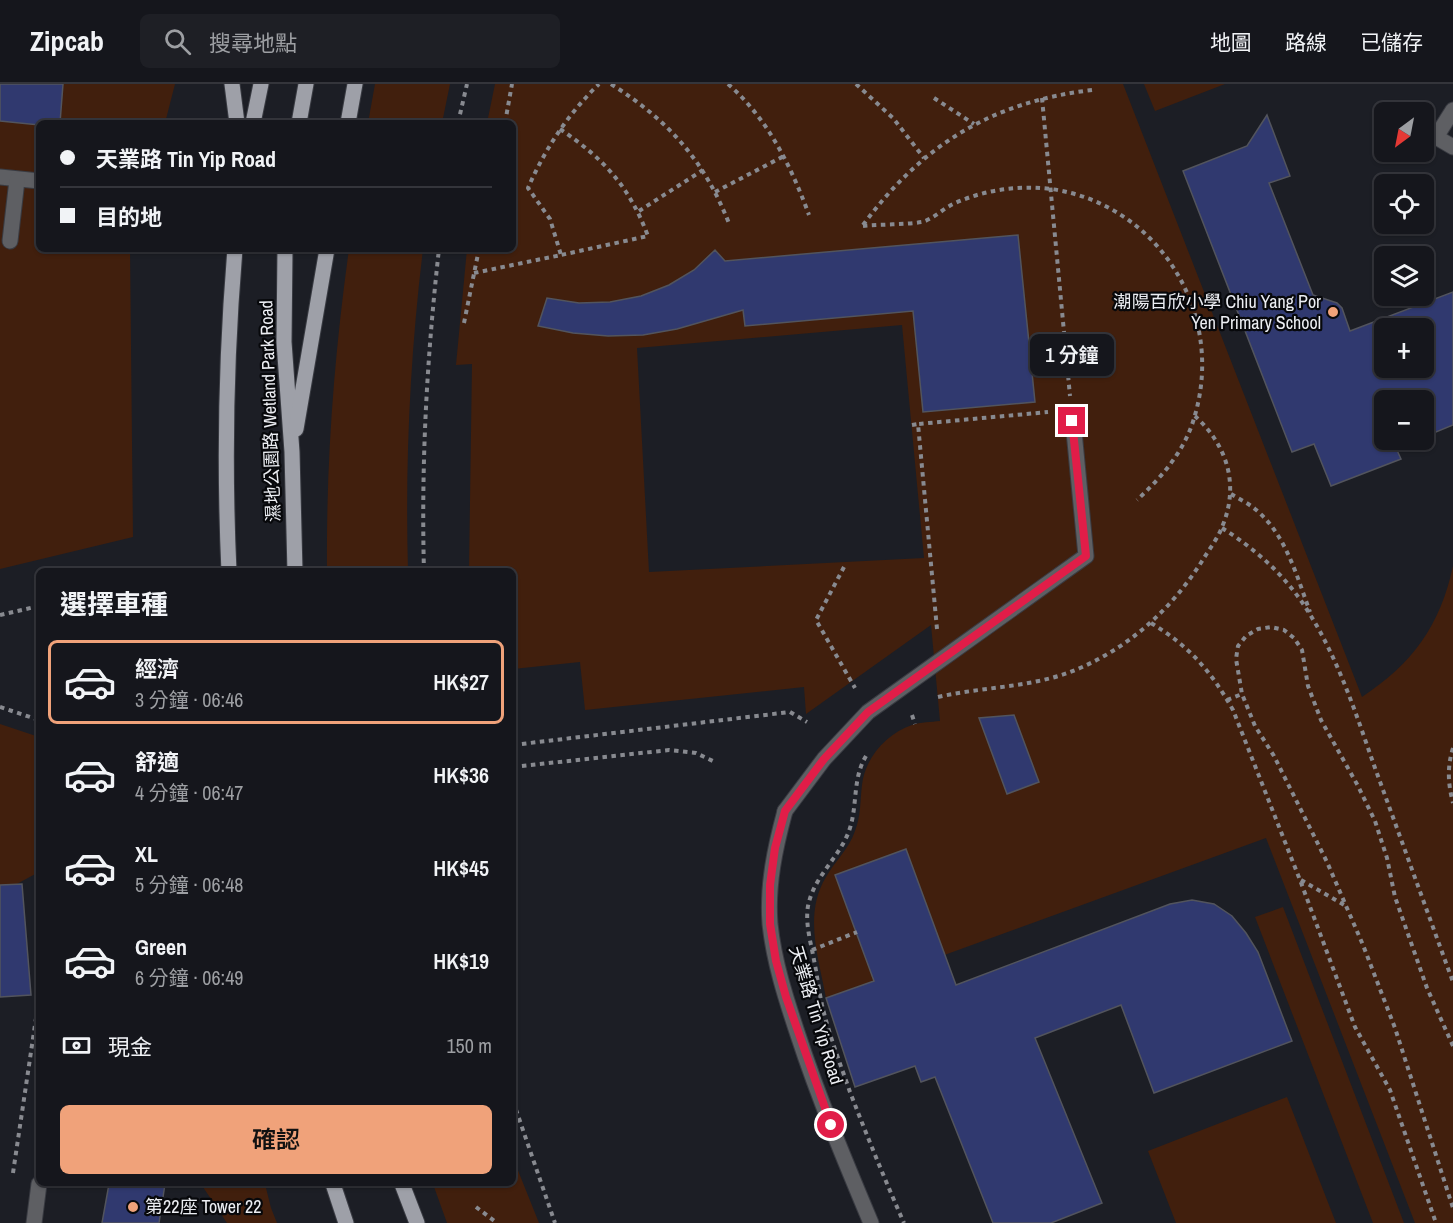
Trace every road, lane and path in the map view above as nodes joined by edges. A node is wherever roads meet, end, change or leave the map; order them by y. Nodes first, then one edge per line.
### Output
1 (232, 84) edge
2 (261, 84) edge
3 (306, 84) edge
4 (356, 84) edge
5 (467, 84) edge
6 (512, 84) edge
7 (599, 84) edge
8 (611, 84) edge
9 (728, 84) edge
10 (856, 84) edge
11 (1092, 90) dead end
12 (934, 98) dead end
13 (1042, 98) junction
14 (1453, 110) edge
15 (237, 120) edge
16 (255, 120) edge
17 (300, 120) edge
18 (349, 120) edge
19 (460, 120) edge
20 (506, 120) edge
21 (974, 124) junction
22 (560, 129) junction
23 (1434, 136) edge
24 (1434, 142) edge
25 (1453, 147) edge
26 (784, 156) junction
27 (924, 158) junction
28 (703, 170) junction
29 (0, 177) edge
30 (16, 180) junction
31 (36, 181) edge
32 (1051, 189) junction
33 (715, 192) junction
34 (639, 212) junction
35 (809, 215) dead end
36 (730, 226) dead end
37 (10, 241) dead end
38 (235, 252) edge
39 (285, 252) edge
40 (326, 252) edge
41 (439, 252) edge
42 (478, 252) edge
43 (561, 255) junction
44 (474, 273) junction
45 (464, 323) dead end
46 (1072, 416) junction
47 (1195, 416) junction
48 (918, 424) junction
49 (912, 425) dead end
50 (292, 452) junction
51 (1231, 494) junction
52 (1137, 500) dead end
53 (1222, 528) junction
54 (844, 567) dead end
55 (229, 568) edge
56 (295, 568) edge
57 (424, 568) edge
58 (36, 607) edge
59 (0, 615) edge
60 (1150, 623) junction
61 (1315, 624) junction
62 (932, 633) dead end
63 (855, 689) dead end
64 (1242, 694) junction
65 (1227, 700) junction
66 (929, 703) dead end
67 (0, 707) edge
68 (921, 709) dead end
69 (912, 715) junction
70 (36, 719) edge
71 (905, 720) dead end
72 (807, 722) dead end
73 (915, 723) dead end
74 (516, 745) edge
75 (1453, 748) edge
76 (867, 755) dead end
77 (715, 762) dead end
78 (516, 767) edge
79 (1453, 803) edge
80 (1300, 880) junction
81 (1346, 906) junction
82 (856, 932) dead end
83 (812, 950) junction
84 (1453, 982) edge
85 (36, 1019) edge
86 (1453, 1046) edge
87 (516, 1110) edge
88 (13, 1176) dead end
89 (39, 1186) edge
90 (334, 1186) edge
91 (403, 1186) edge
92 (476, 1206) dead end
93 (1453, 1208) edge
94 (34, 1223) edge
95 (346, 1223) edge
96 (417, 1223) edge
97 (497, 1223) edge
98 (555, 1223) edge
99 (871, 1223) edge
100 (904, 1223) edge
101 (1436, 1223) edge

1 - 15 main road
2 - 16 main road
3 - 17 main road
4 - 18 main road
5 - 19 path
6 - 20 path
7 - 22 path
8 - 28 path
9 - 26 path
10 - 27 path
11 - 13 path
12 - 21 path
13 - 21 path
13 - 32 path
14 - 23 street
21 - 27 path
22 - 34 path
22 - 43 path
24 - 25 street
26 - 33 path
26 - 35 path
27 - 32 path
28 - 33 path
28 - 34 path
29 - 30 street
30 - 31 street
30 - 37 street
32 - 46 path
32 - 47 path
33 - 36 path
34 - 43 path
38 - 55 main road, 濕地公園路 Wetland Park Road
39 - 50 main road, 濕地公園路 Wetland Park Road
40 - 50 main road
41 - 57 path
42 - 44 path
43 - 44 path
44 - 45 path
46 - 48 path
46 - 99 street, 天業路 Tin Yip Road
47 - 51 path
47 - 52 path
48 - 49 path
48 - 62 path
50 - 56 main road, 濕地公園路 Wetland Park Road
51 - 53 path
51 - 61 path
53 - 60 path
53 - 61 path
54 - 63 path
58 - 59 path
60 - 65 path
60 - 66 path
61 - 84 path
64 - 65 path
64 - 81 path
64 - 86 path
65 - 80 path
67 - 70 path
68 - 69 path
69 - 71 path
69 - 73 path
72 - 74 path
75 - 79 path
76 - 83 path
77 - 78 path
80 - 81 path
80 - 101 path
81 - 93 path
82 - 83 path
83 - 100 path
85 - 88 path
87 - 98 path
89 - 94 street
90 - 95 main road
91 - 96 main road
92 - 97 path

